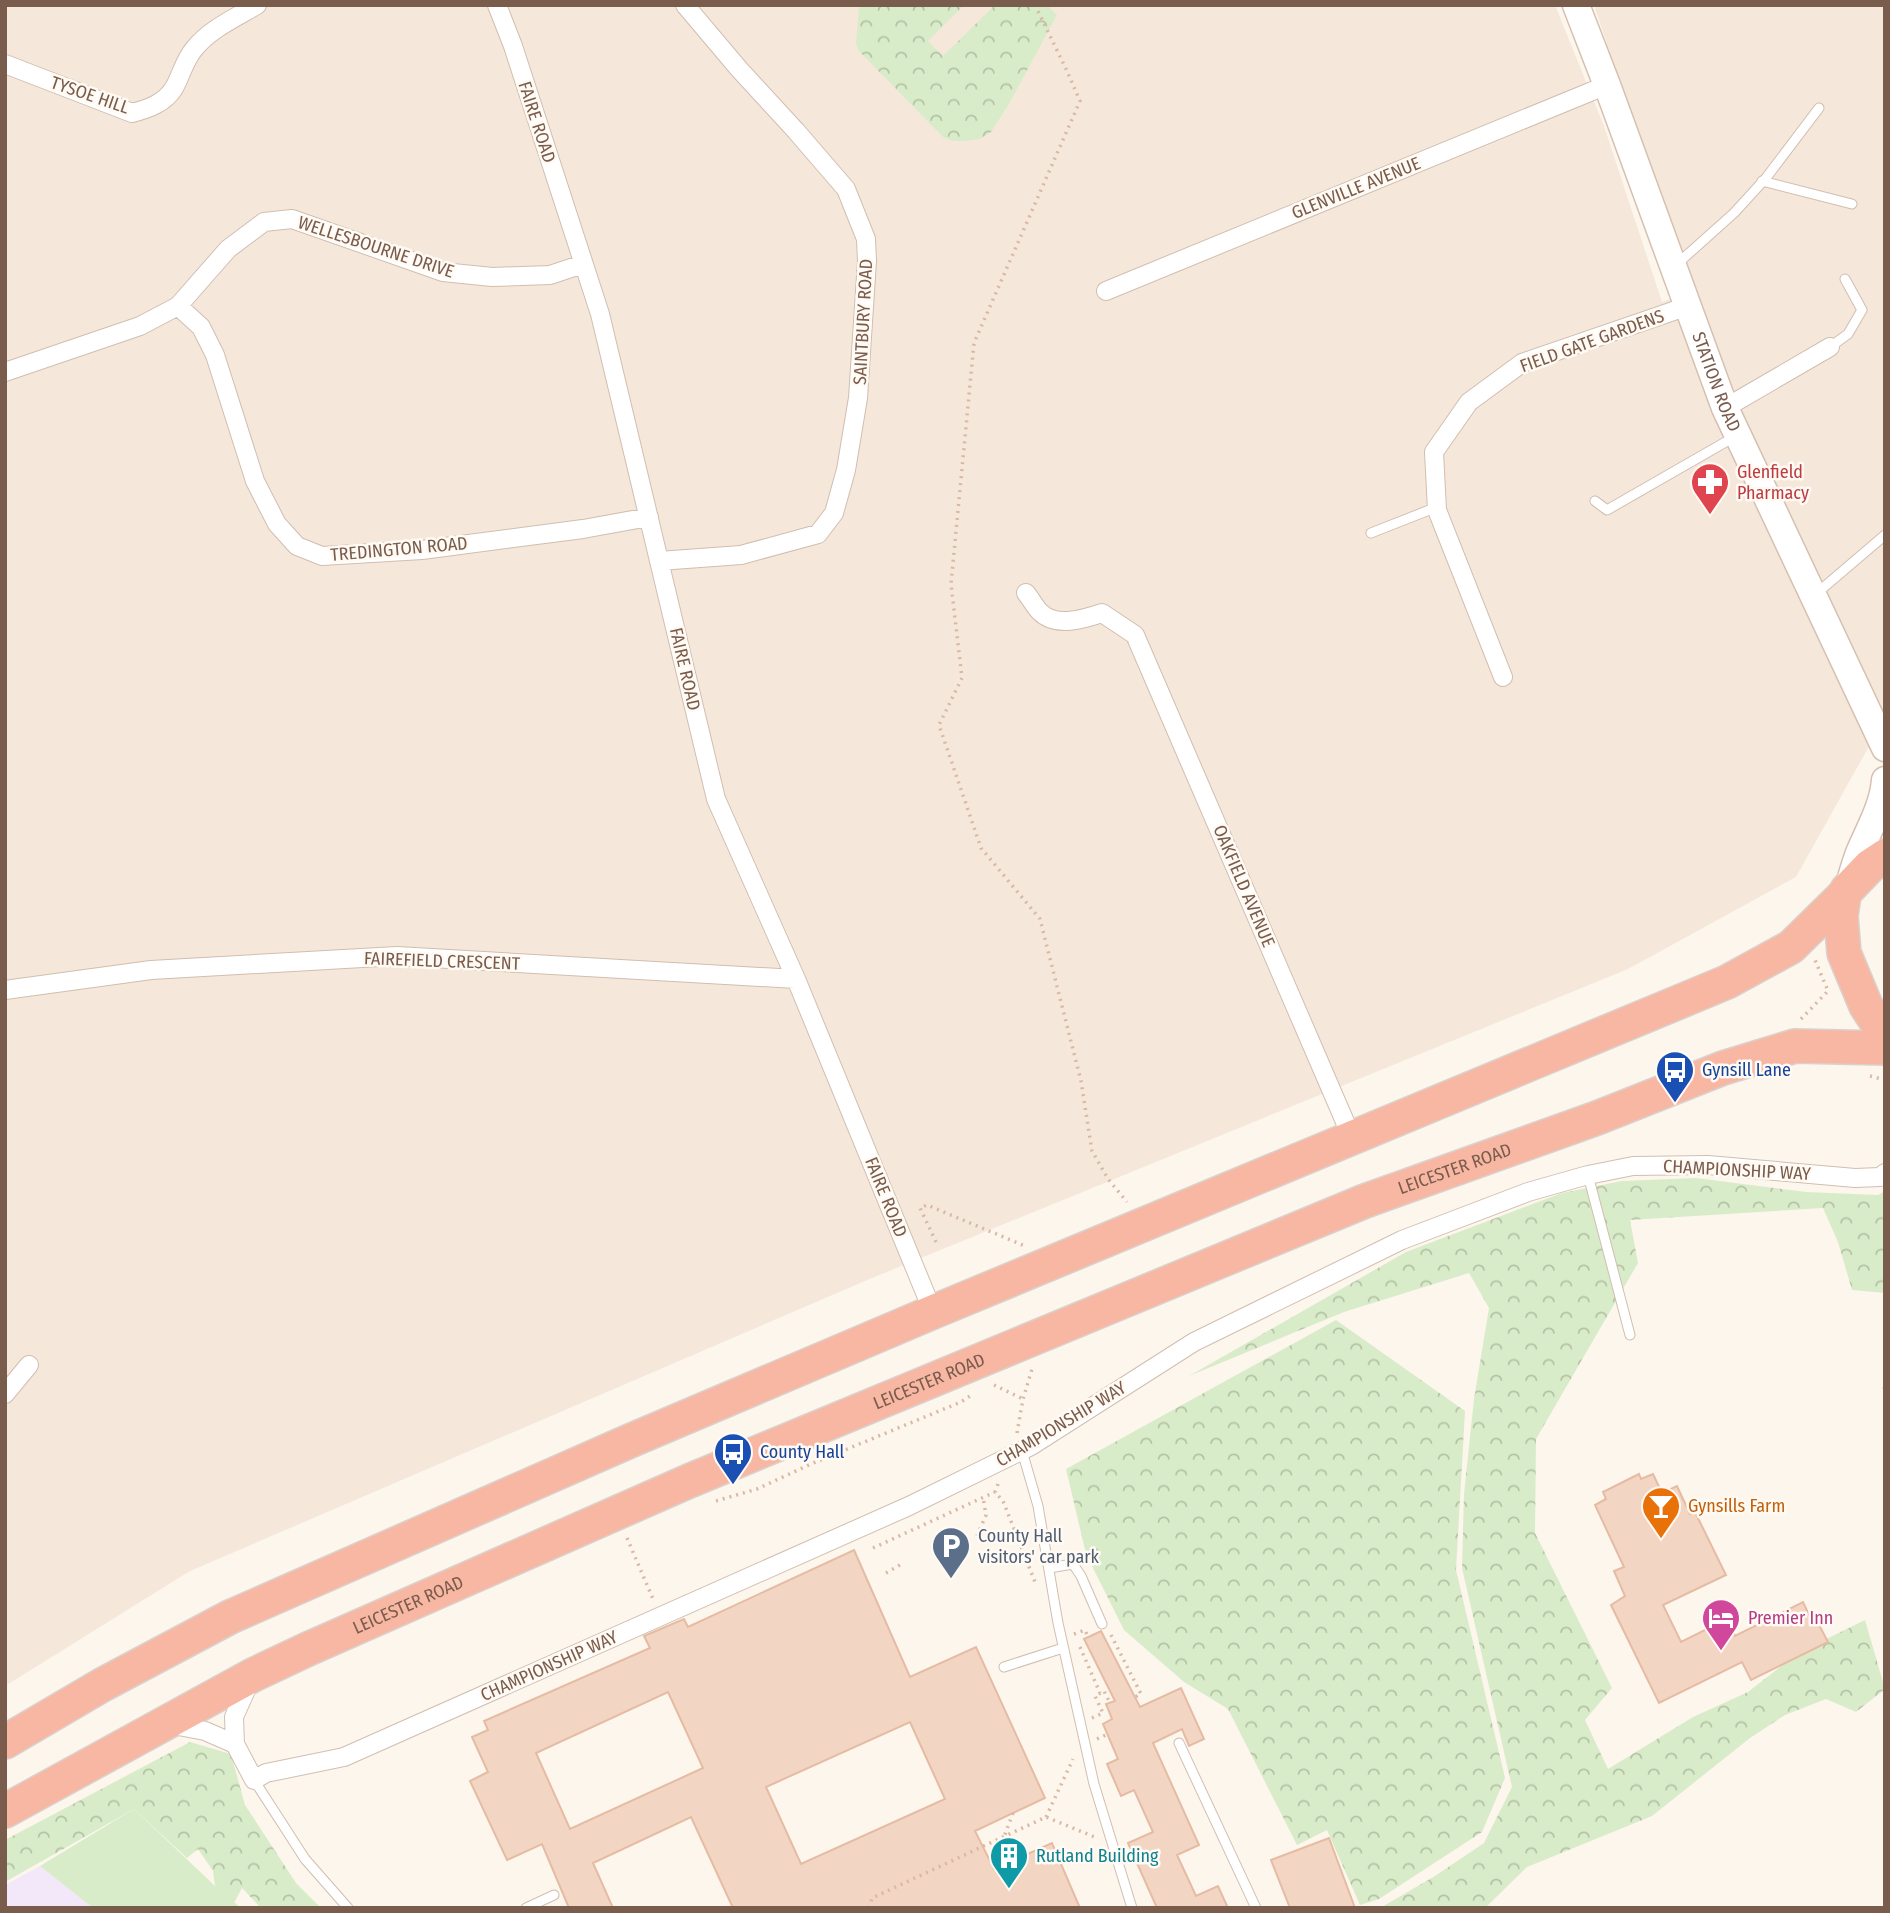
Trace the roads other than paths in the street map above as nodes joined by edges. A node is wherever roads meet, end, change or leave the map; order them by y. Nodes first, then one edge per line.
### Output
1 (257, 5) edge
2 (497, 5) edge
3 (685, 5) edge
4 (1576, 5) edge
5 (5, 64) edge
6 (1607, 85) junction
7 (1819, 108) dead end
8 (1762, 181) junction
9 (1852, 204) dead end
10 (583, 264) junction
11 (1674, 268) junction
12 (1845, 279) dead end
13 (1105, 291) dead end
14 (178, 306) junction
15 (1688, 306) junction
16 (1830, 347) joint
17 (5, 372) edge
18 (1725, 408) junction
19 (1737, 435) junction
20 (1628, 484) dead end
21 (1641, 490) junction
22 (1595, 501) dead end
23 (1437, 507) junction
24 (649, 517) junction
25 (1371, 533) dead end
26 (1885, 535) edge
27 (659, 561) junction
28 (1026, 593) dead end
29 (1815, 596) junction
30 (1503, 677) dead end
31 (1885, 748) edge
32 (1885, 780) edge
33 (1885, 856) edge
34 (1845, 893) junction
35 (796, 979) junction
36 (5, 990) edge
37 (1885, 1035) edge
38 (1885, 1048) edge
39 (1352, 1138) junction
40 (1885, 1173) edge
41 (1588, 1175) junction
42 (933, 1312) junction
43 (1630, 1335) dead end
44 (29, 1365) dead end
45 (5, 1394) edge
46 (1014, 1455) junction
47 (1049, 1568) junction
48 (1102, 1624) road end
49 (1063, 1648) junction
50 (1004, 1667) dead end
51 (253, 1675) junction
52 (165, 1724) junction
53 (5, 1742) edge
54 (1179, 1743) dead end
55 (235, 1744) junction
56 (254, 1780) junction
57 (5, 1811) edge
58 (554, 1895) dead end
59 (348, 1908) edge
60 (526, 1908) edge
61 (1132, 1908) edge
62 (1256, 1908) edge

1 - 5 street, TYSOE HILL
2 - 10 street, FAIRE ROAD
3 - 27 street, SAINTBURY ROAD
4 - 6 street, STATION ROAD
6 - 11 street, STATION ROAD
6 - 13 street, GLENVILLE AVENUE
7 - 8 lane
8 - 9 lane
8 - 11 lane
10 - 14 street, WELLESBOURNE DRIVE
10 - 24 street, FAIRE ROAD
11 - 15 street, STATION ROAD
12 - 16 lane
14 - 17 street, WELLESBOURNE DRIVE
14 - 24 street, TREDINGTON ROAD
15 - 18 street, STATION ROAD
15 - 23 street, FIELD GATE GARDENS
16 - 18 street
18 - 19 street, STATION ROAD
19 - 21 lane
19 - 29 street, STATION ROAD
20 - 21 lane
21 - 22 lane
23 - 25 lane
23 - 30 street, FIELD GATE GARDENS
24 - 27 street, FAIRE ROAD
26 - 29 lane
27 - 35 street, FAIRE ROAD
28 - 39 street, OAKFIELD AVENUE
29 - 31 street, STATION ROAD
32 - 34 street
33 - 34 highway
34 - 37 highway
34 - 39 highway
35 - 36 street, FAIREFIELD CRESCENT
35 - 42 street, FAIRE ROAD
38 - 51 highway, LEICESTER ROAD
39 - 42 highway
40 - 41 street, CHAMPIONSHIP WAY
41 - 43 lane
41 - 46 street, CHAMPIONSHIP WAY
42 - 53 highway
44 - 45 street
46 - 47 lane
46 - 56 street, CHAMPIONSHIP WAY
47 - 48 lane
47 - 49 lane
49 - 50 lane
49 - 61 lane
51 - 52 highway, LEICESTER ROAD
51 - 55 street
52 - 55 street
52 - 57 highway, LEICESTER ROAD
54 - 62 lane
55 - 56 street
56 - 59 lane
58 - 60 lane

